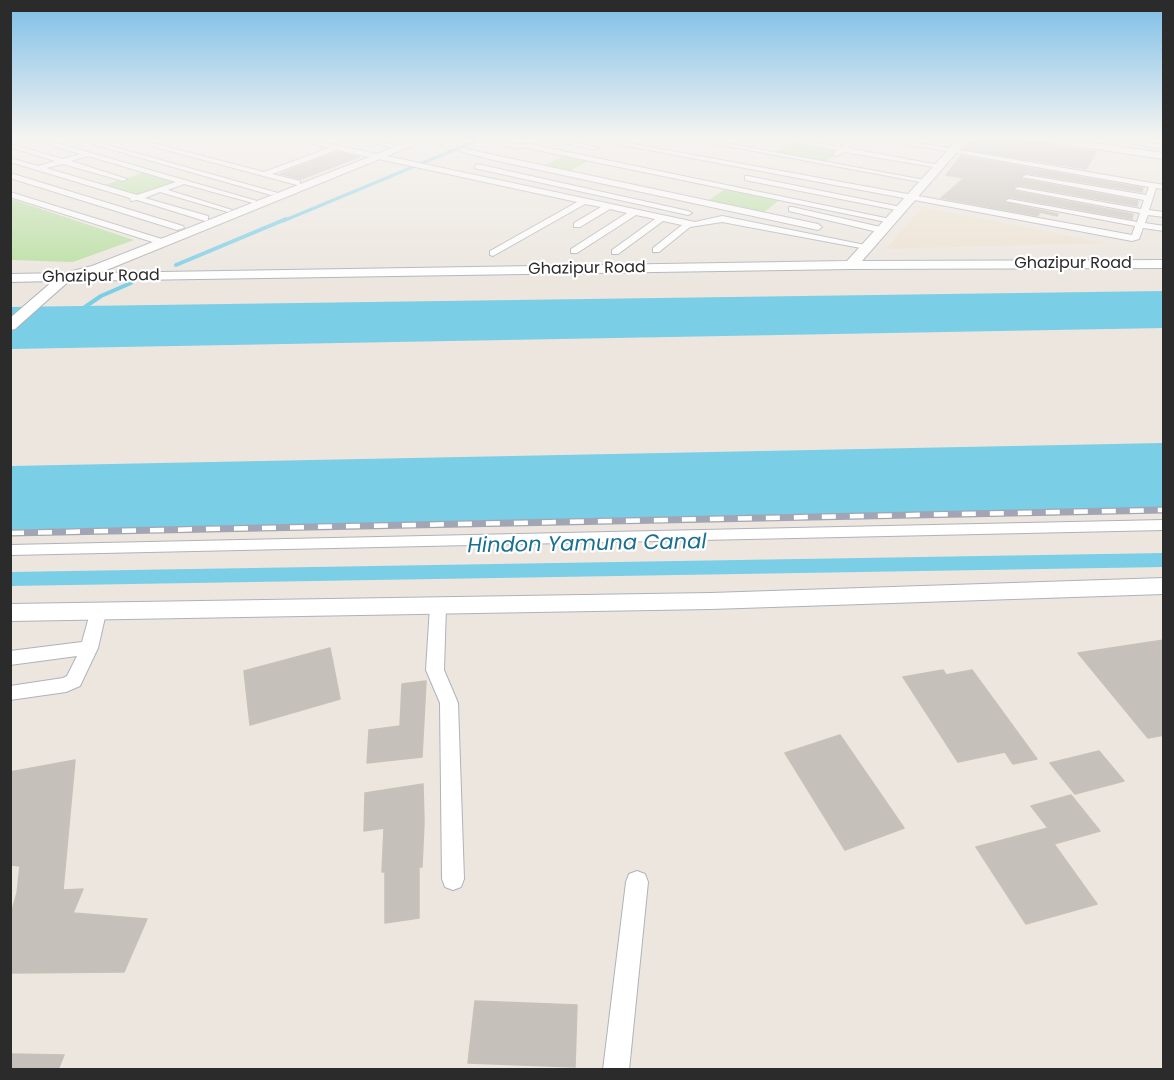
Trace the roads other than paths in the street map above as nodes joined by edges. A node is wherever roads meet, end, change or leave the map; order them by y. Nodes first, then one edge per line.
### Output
1 (47, 187) edge
2 (99, 187) edge
3 (167, 187) edge
4 (207, 187) edge
5 (254, 187) edge
6 (287, 187) edge
7 (294, 187) edge
8 (523, 187) edge
9 (576, 187) edge
10 (604, 187) edge
11 (633, 187) edge
12 (737, 187) edge
13 (785, 187) edge
14 (794, 187) edge
15 (921, 187) edge
16 (1008, 187) edge
17 (1008, 187) edge
18 (1163, 187) edge
19 (1017, 189) junction
20 (1060, 189) junction
21 (160, 190) junction
22 (596, 192) junction
23 (1151, 192) junction
24 (274, 193) junction
25 (10, 194) edge
26 (716, 194) dead end
27 (775, 195) junction
28 (136, 198) junction
29 (581, 200) junction
30 (253, 201) junction
31 (703, 202) junction
32 (764, 203) junction
33 (609, 206) junction
34 (110, 207) junction
35 (902, 209) junction
36 (228, 210) junction
37 (634, 212) junction
38 (753, 212) junction
39 (688, 213) junction
40 (1164, 215) edge
41 (81, 217) junction
42 (205, 218) junction
43 (661, 218) junction
44 (1061, 218) junction
45 (1142, 218) junction
46 (891, 220) junction
47 (676, 221) junction
48 (1164, 222) edge
49 (688, 224) junction
50 (578, 225) dead end
51 (180, 228) junction
52 (1164, 229) edge
53 (882, 230) junction
54 (157, 241) junction
55 (870, 243) junction
56 (656, 250) dead end
57 (574, 251) dead end
58 (615, 252) dead end
59 (493, 253) dead end
60 (1164, 258) edge
61 (854, 262) junction
62 (1164, 264) edge
63 (97, 269) junction
64 (10, 270) edge
65 (71, 273) junction
66 (45, 277) junction
67 (10, 278) edge
68 (10, 309) edge
69 (10, 326) edge
70 (1164, 525) edge
71 (10, 550) edge
72 (1164, 586) edge
73 (438, 606) junction
74 (10, 613) edge
75 (98, 613) junction
76 (88, 648) junction
77 (10, 658) edge
78 (10, 693) edge
79 (453, 879) dead end
80 (637, 882) dead end
81 (616, 1070) edge

1 - 34 street
2 - 28 street
3 - 21 street
4 - 30 street
5 - 24 street
6 - 24 street
7 - 54 street
8 - 29 street
9 - 22 street
10 - 22 street
11 - 31 street
12 - 27 street
13 - 27 street
14 - 35 street
15 - 35 street
16 - 19 street
17 - 19 street
18 - 23 street
19 - 20 street
19 - 20 street
19 - 23 street
19 - 44 street
19 - 44 street
19 - 45 street
20 - 23 street
20 - 45 street
21 - 28 street
21 - 36 street
22 - 29 street
22 - 39 street
23 - 45 street
24 - 30 street
25 - 41 street
26 - 31 street
27 - 32 street
27 - 46 street
28 - 34 street
28 - 42 street
29 - 33 street
29 - 59 street
30 - 36 street
31 - 38 street
31 - 39 street
32 - 38 street
32 - 53 street
33 - 37 street
33 - 50 street
34 - 41 street
34 - 51 street
35 - 46 street
36 - 42 street
37 - 43 street
37 - 57 street
38 - 55 street
39 - 47 street
40 - 45 street
41 - 54 street
42 - 51 street
43 - 47 street
43 - 58 street
44 - 45 street
44 - 45 street
45 - 48 street
45 - 52 street
46 - 53 street
47 - 49 street
49 - 55 street
49 - 56 street
51 - 54 street
53 - 55 street
54 - 63 street
54 - 65 street
55 - 61 street
60 - 61 street, Ghazipur Road
61 - 62 street, Ghazipur Road
61 - 63 street, Ghazipur Road
61 - 65 street, Ghazipur Road
63 - 65 street, Ghazipur Road
64 - 65 street, Ghazipur Road
65 - 66 street, Ghazipur Road
65 - 69 street
66 - 67 street, Ghazipur Road
66 - 68 street
70 - 71 street
72 - 73 street
73 - 75 street
73 - 79 street
74 - 75 street
75 - 76 street
76 - 77 street
76 - 78 street
80 - 81 street

